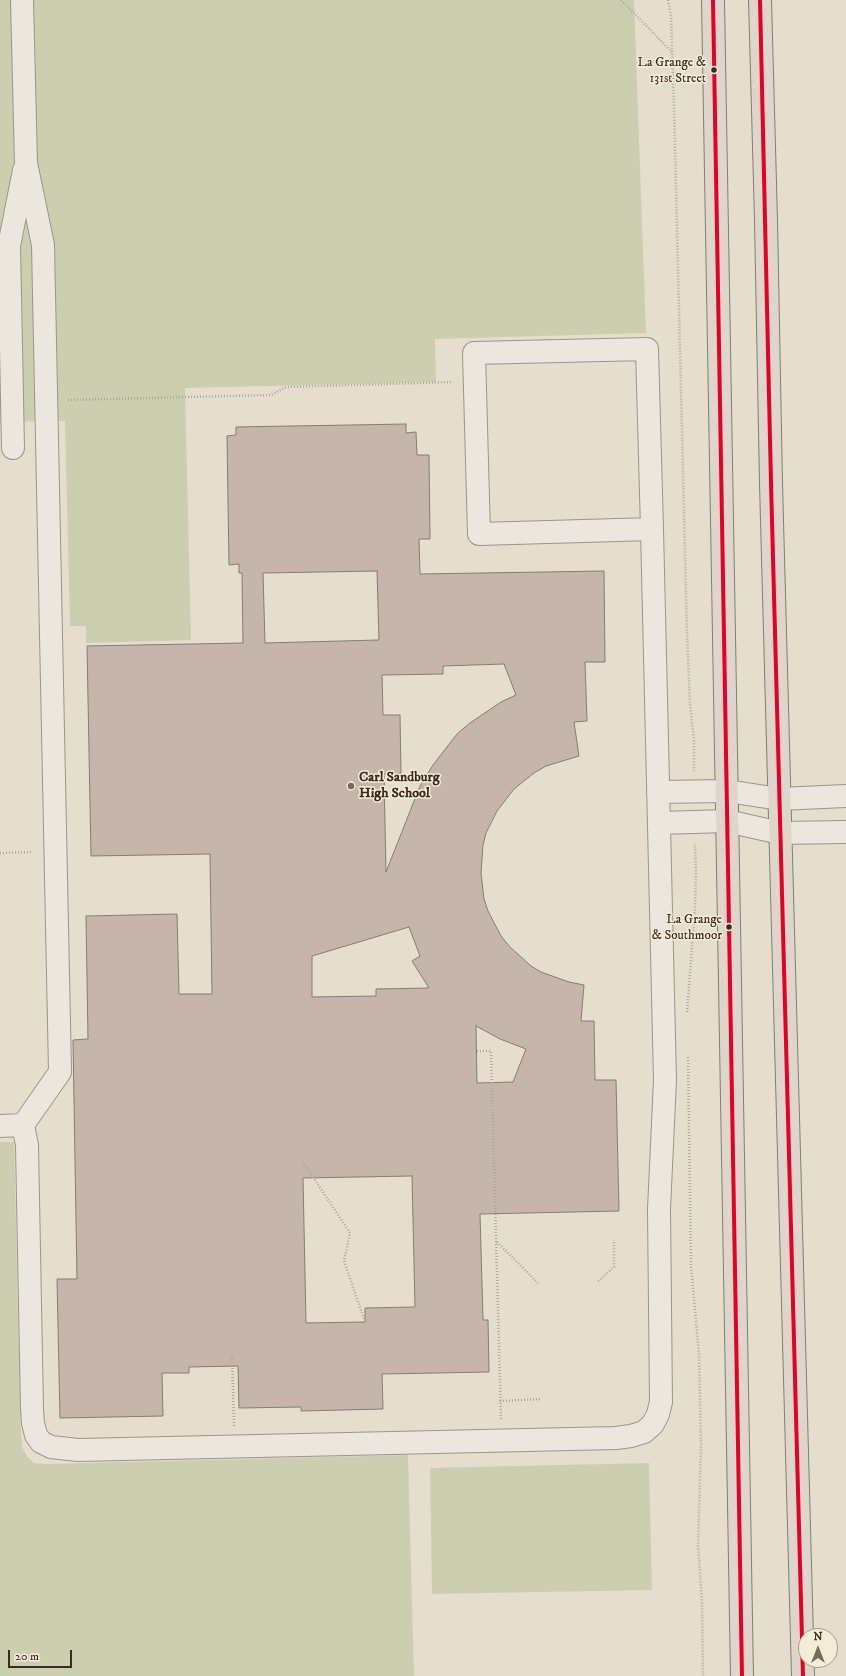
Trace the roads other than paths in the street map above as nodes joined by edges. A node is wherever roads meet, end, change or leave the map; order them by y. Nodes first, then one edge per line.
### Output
1 (22, 0) edge
2 (713, 0) edge
3 (760, 0) edge
4 (26, 163) junction
5 (47, 447) junction
6 (7, 448) edge
7 (652, 529) junction
8 (727, 791) junction
9 (658, 792) junction
10 (846, 796) edge
11 (779, 798) junction
12 (727, 821) junction
13 (659, 823) junction
14 (846, 832) edge
15 (780, 833) junction
16 (23, 1125) junction
17 (0, 1126) edge
18 (742, 1676) edge
19 (803, 1676) edge

1 - 4 street
2 - 8 highway
3 - 11 highway
4 - 5 street
4 - 6 street
5 - 6 street
5 - 16 street
7 - 7 street
7 - 9 street
8 - 9 street
8 - 11 street
8 - 12 highway
9 - 13 street
10 - 11 street
11 - 15 highway
12 - 13 street
12 - 15 street
12 - 18 highway
13 - 16 street
14 - 15 street
15 - 19 highway
16 - 17 street

